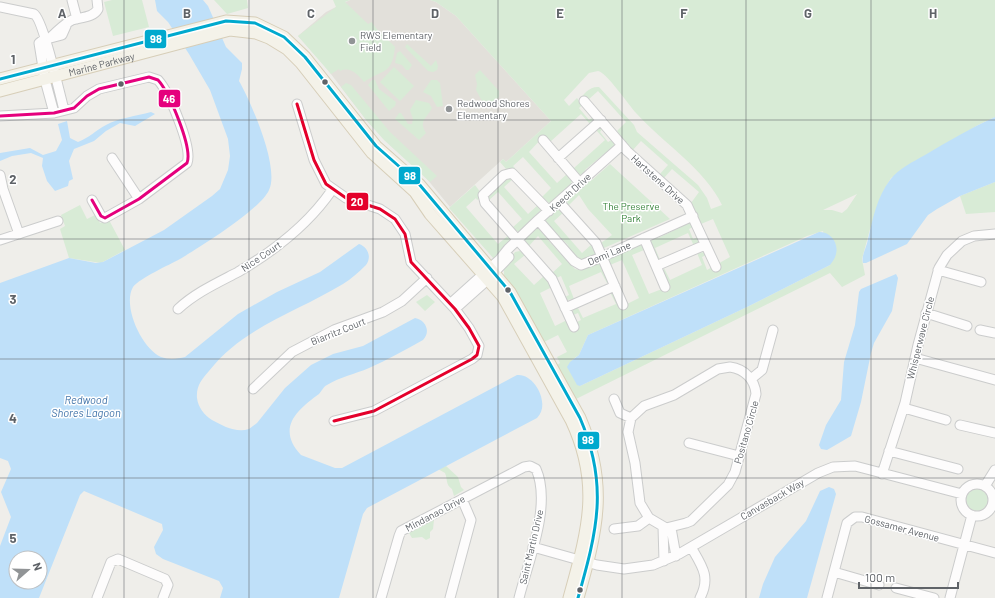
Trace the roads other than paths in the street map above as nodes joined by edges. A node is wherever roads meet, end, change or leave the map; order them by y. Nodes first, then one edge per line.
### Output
1 (72, 0) edge
2 (97, 0) edge
3 (0, 7) edge
4 (76, 19) junction
5 (228, 25) junction
6 (48, 38) junction
7 (160, 44) junction
8 (48, 67) junction
9 (0, 79) edge
10 (50, 79) junction
11 (331, 86) junction
12 (0, 91) edge
13 (584, 101) dead end
14 (297, 104) dead end
15 (64, 110) junction
16 (336, 110) junction
17 (54, 113) junction
18 (0, 116) edge
19 (601, 120) junction
20 (543, 140) dead end
21 (622, 145) junction
22 (112, 158) dead end
23 (558, 158) junction
24 (0, 174) edge
25 (580, 183) junction
26 (332, 190) junction
27 (139, 199) junction
28 (92, 200) dead end
29 (559, 202) junction
30 (549, 211) junction
31 (693, 216) junction
32 (538, 220) junction
33 (58, 221) dead end
34 (19, 234) junction
35 (995, 234) edge
36 (644, 238) junction
37 (0, 240) edge
38 (518, 240) junction
39 (705, 245) junction
40 (602, 257) junction
41 (656, 266) junction
42 (716, 267) dead end
43 (938, 270) junction
44 (490, 274) junction
45 (427, 278) junction
46 (981, 282) dead end
47 (615, 286) junction
48 (665, 287) dead end
49 (623, 305) dead end
50 (453, 306) junction
51 (565, 308) junction
52 (178, 309) dead end
53 (926, 313) junction
54 (967, 326) dead end
55 (574, 327) dead end
56 (773, 330) dead end
57 (980, 330) dead end
58 (995, 333) edge
59 (915, 358) junction
60 (751, 379) junction
61 (995, 380) edge
62 (253, 389) dead end
63 (614, 399) dead end
64 (904, 408) junction
65 (631, 418) junction
66 (946, 420) dead end
67 (334, 421) dead end
68 (960, 425) dead end
69 (995, 433) edge
70 (689, 443) dead end
71 (889, 451) junction
72 (739, 456) junction
73 (532, 466) joint
74 (958, 469) dead end
75 (995, 470) edge
76 (882, 474) junction
77 (985, 486) junction
78 (962, 494) junction
79 (462, 499) junction
80 (994, 505) edge
81 (972, 515) junction
82 (649, 518) junction
83 (667, 528) junction
84 (614, 529) dead end
85 (964, 545) junction
86 (533, 547) junction
87 (691, 547) junction
88 (995, 553) edge
89 (676, 556) junction
90 (584, 561) junction
91 (664, 561) junction
92 (834, 572) junction
93 (879, 585) dead end
94 (896, 588) dead end
95 (97, 598) edge
96 (162, 598) edge
97 (381, 598) edge
98 (450, 598) edge
99 (519, 598) edge
100 (569, 598) edge
101 (578, 598) edge
102 (700, 598) edge
103 (827, 598) edge
104 (934, 598) edge
105 (950, 598) edge

1 - 4 street
2 - 4 street
3 - 6 street
4 - 6 street
5 - 7 main road, Marine Parkway
5 - 11 main road, Marine Parkway
5 - 16 main road, Marine Parkway
6 - 8 street
7 - 8 main road, Marine Parkway
7 - 10 main road, Marine Parkway
8 - 9 main road, Marine Parkway
8 - 10 street
10 - 12 main road, Marine Parkway
10 - 15 street
10 - 17 street
11 - 16 main road
11 - 44 main road, Marine Parkway
13 - 19 street, Hartstene Drive
14 - 26 street
15 - 17 street
15 - 27 street
16 - 44 main road, Marine Parkway
17 - 18 street
19 - 21 street, Hartstene Drive
19 - 23 street
20 - 23 street
21 - 25 street, Keech Drive
21 - 31 street, Hartstene Drive
22 - 27 street
23 - 25 street
24 - 34 street
25 - 29 street, Keech Drive
26 - 45 street
26 - 52 street, Nice Court
27 - 28 street
29 - 30 street, Keech Drive
29 - 40 street
30 - 32 street, Keech Drive
30 - 38 street
31 - 36 street, Demi Lane
31 - 39 street, Hartstene Drive
32 - 38 street, Keech Drive
32 - 40 street, Demi Lane
33 - 34 street
34 - 37 street
35 - 43 street, Whisperwave Circle
36 - 40 street, Demi Lane
36 - 41 street
38 - 44 street, Keech Drive
38 - 51 street
39 - 41 street
39 - 42 street, Hartstene Drive
40 - 47 street
41 - 48 street
43 - 46 street
43 - 53 street, Whisperwave Circle
44 - 50 street, Keech Drive
44 - 90 main road
45 - 50 street
45 - 62 street, Biarritz Court
47 - 49 street
47 - 51 street
50 - 67 street
51 - 55 street
53 - 54 street
53 - 59 street, Whisperwave Circle
56 - 60 street
57 - 58 street
59 - 61 street
59 - 64 street, Whisperwave Circle
60 - 65 street
60 - 72 street, Positano Circle
63 - 65 street
64 - 66 street
64 - 71 street, Whisperwave Circle
65 - 82 street
68 - 69 street
70 - 72 street
71 - 74 street
71 - 76 street, Whisperwave Circle
72 - 83 street, Positano Circle
73 - 79 street, Mindanao Drive
73 - 86 street, Saint Martin Drive
75 - 77 street
76 - 78 street, Canvasback Way
76 - 87 street, Canvasback Way
77 - 78 street
77 - 80 street
78 - 81 street
79 - 97 street, Mindanao Drive
79 - 98 street
80 - 81 street
81 - 85 street
82 - 83 street
82 - 84 street
83 - 89 street
83 - 91 street
85 - 88 street
85 - 92 street, Gossamer Avenue
85 - 105 street
86 - 90 street, Canvasback Way
86 - 99 street, Saint Martin Drive
87 - 89 street, Canvasback Way
87 - 102 street
89 - 91 street, Canvasback Way
90 - 91 street, Canvasback Way
90 - 100 main road
90 - 101 main road
92 - 93 street
92 - 103 street, Gossamer Avenue
94 - 104 street
95 - 96 street

